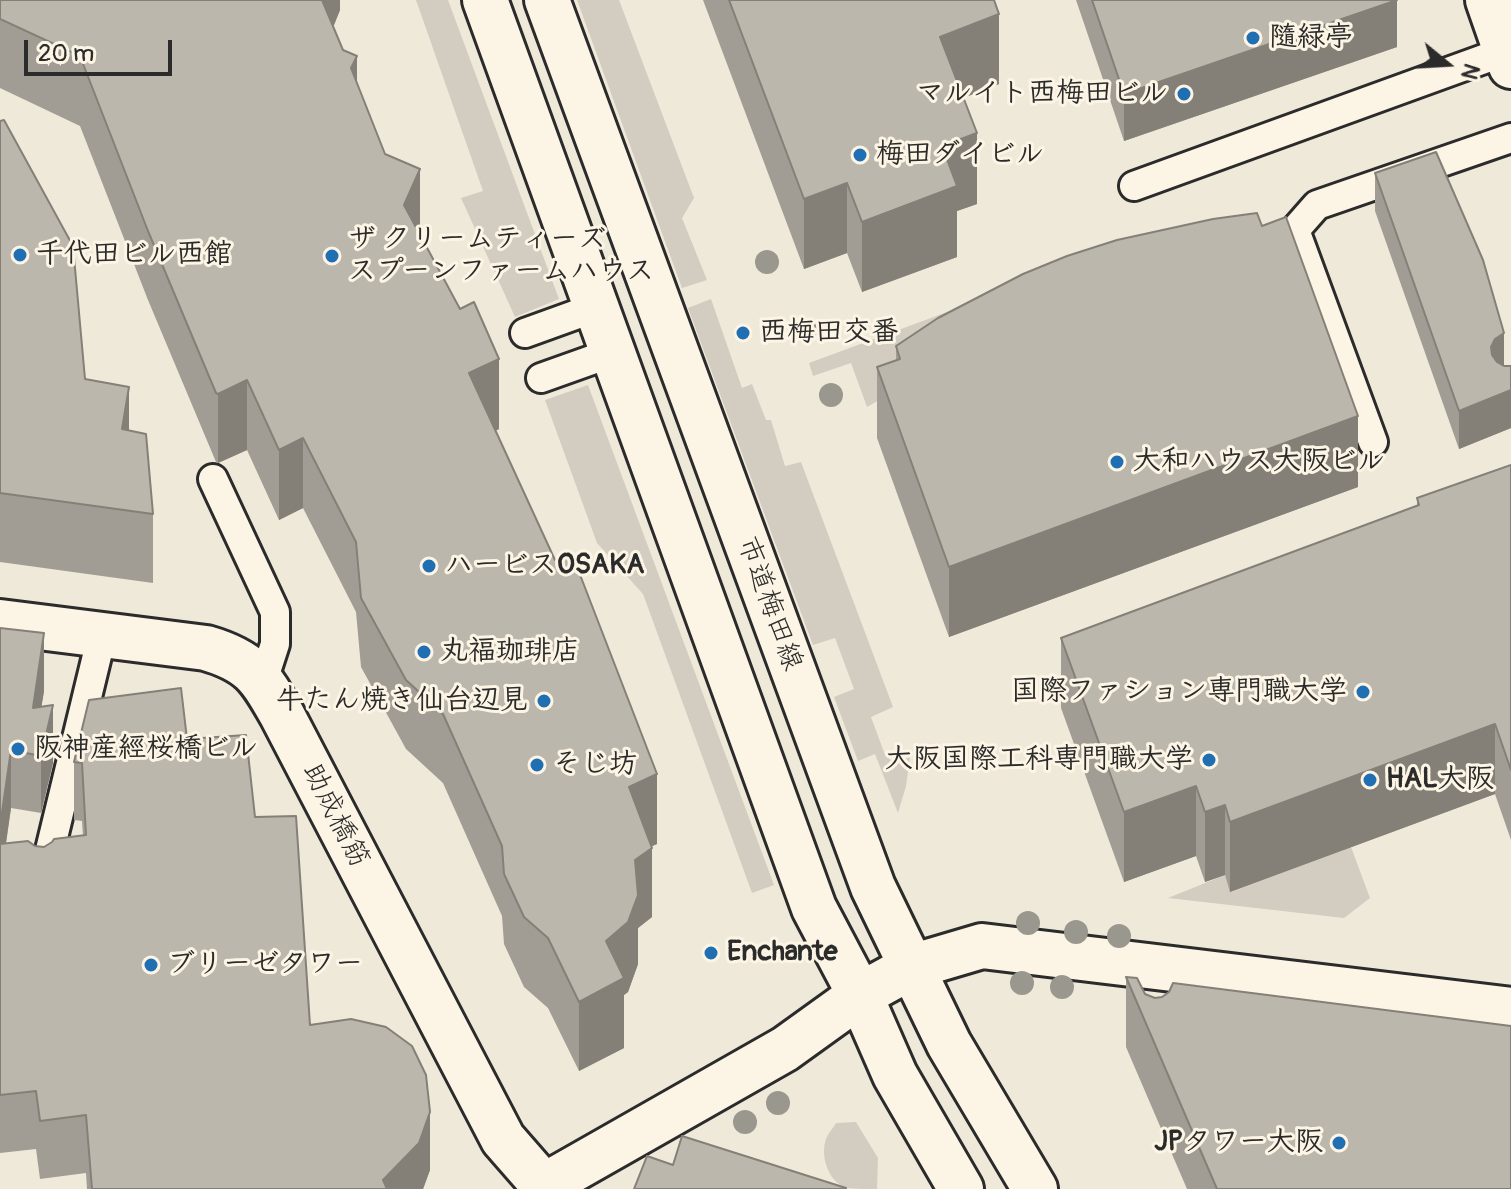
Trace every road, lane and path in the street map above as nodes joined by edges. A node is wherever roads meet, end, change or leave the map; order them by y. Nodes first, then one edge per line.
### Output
1 (485, 0) edge
2 (547, 0) edge
3 (1488, 0) edge
4 (1508, 58) edge
5 (1511, 138) edge
6 (1134, 186) dead end
7 (597, 307) junction
8 (525, 333) dead end
9 (614, 352) junction
10 (541, 378) dead end
11 (1373, 442) dead end
12 (213, 479) dead end
13 (0, 622) edge
14 (102, 635) junction
15 (263, 681) junction
16 (40, 888) edge
17 (911, 967) junction
18 (860, 995) junction
19 (1511, 1010) edge
20 (543, 1188) edge
21 (961, 1189) edge
22 (1035, 1189) edge

1 - 7 street
2 - 17 street, 市道梅田線
3 - 4 street
4 - 6 lane
5 - 11 lane
7 - 8 lane
7 - 9 street
9 - 10 lane
9 - 18 street
12 - 15 lane
13 - 14 street, 助成橋筋
14 - 15 street, 助成橋筋
14 - 16 lane
15 - 20 street, 助成橋筋
17 - 18 street
17 - 19 street
17 - 22 street, 市道梅田線
18 - 20 street
18 - 21 street

